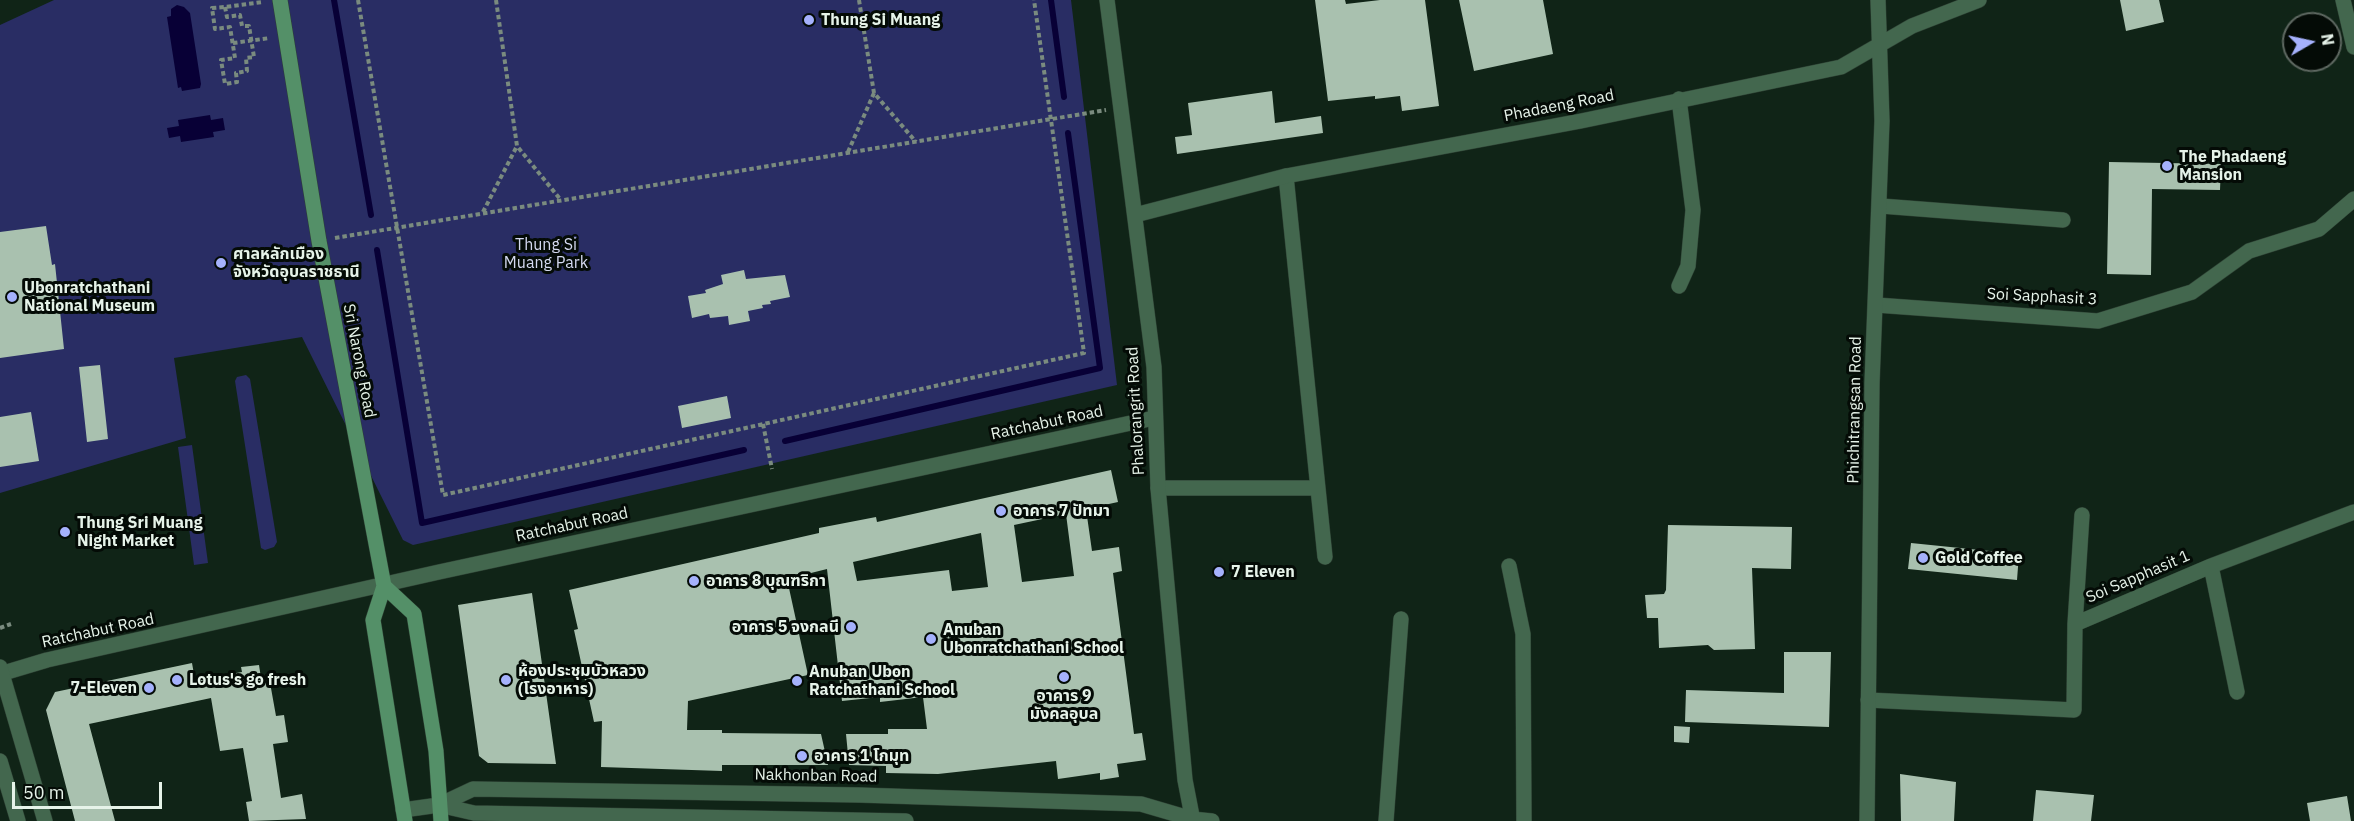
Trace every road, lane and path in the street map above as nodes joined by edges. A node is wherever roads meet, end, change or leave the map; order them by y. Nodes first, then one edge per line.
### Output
1 (358, 0) edge
2 (496, 0) edge
3 (859, 0) edge
4 (1034, 0) edge
5 (1107, 0) edge
6 (1878, 0) edge
7 (1979, 0) edge
8 (2343, 0) edge
9 (274, 1) edge
10 (225, 7) junction
11 (257, 40) dead end
12 (251, 41) junction
13 (233, 44) junction
14 (1880, 45) junction
15 (2354, 47) edge
16 (874, 93) junction
17 (1679, 99) junction
18 (1121, 107) junction
19 (1051, 121) junction
20 (916, 142) junction
21 (517, 146) junction
22 (848, 152) junction
23 (1287, 176) junction
24 (560, 199) junction
25 (2354, 199) edge
26 (1881, 206) junction
27 (483, 213) junction
28 (1135, 215) junction
29 (2063, 220) dead end
30 (398, 227) junction
31 (319, 241) junction
32 (1678, 286) dead end
33 (1876, 305) junction
34 (1154, 418) junction
35 (764, 424) junction
36 (772, 469) dead end
37 (1158, 488) junction
38 (1318, 488) junction
39 (2354, 512) edge
40 (2082, 515) dead end
41 (1325, 556) dead end
42 (1509, 566) dead end
43 (2211, 566) junction
44 (384, 586) junction
45 (1401, 619) dead end
46 (11, 624) dead end
47 (2075, 624) junction
48 (0, 628) edge
49 (1, 672) edge
50 (2236, 692) dead end
51 (1868, 700) junction
52 (0, 761) edge
53 (859, 795) junction
54 (440, 813) edge
55 (404, 815) edge
56 (856, 819) junction
57 (1189, 820) edge
58 (18, 821) edge
59 (45, 821) edge
60 (906, 821) edge
61 (1212, 821) edge
62 (1386, 821) edge
63 (1524, 821) edge
64 (1867, 821) edge

1 - 30 path
2 - 21 path
3 - 16 path
4 - 19 path
5 - 18 street, Phalorangrit Road
6 - 14 street, Phichitrangsan Road
7 - 14 street, Phadaeng Road
8 - 15 street
9 - 10 path
9 - 31 main road, Sri Narong Road
10 - 12 path
10 - 13 path
11 - 12 path
12 - 13 path
12 - 13 path
14 - 17 street, Phadaeng Road
14 - 26 street, Phichitrangsan Road
16 - 20 path
16 - 22 path
17 - 23 street, Phadaeng Road
17 - 32 street
18 - 19 path
18 - 28 street, Phalorangrit Road
19 - 20 path
19 - 35 path
20 - 22 path
21 - 24 path
21 - 27 path
22 - 24 path
23 - 28 street, Phadaeng Road
23 - 38 street
24 - 27 path
25 - 33 street, Soi Sapphasit 3
26 - 29 street
26 - 33 street, Phichitrangsan Road
27 - 30 path
28 - 34 street, Phalorangrit Road
30 - 31 path
30 - 35 path
31 - 44 main road, Sri Narong Road
33 - 51 street, Phichitrangsan Road
34 - 37 street, Phalorangrit Road
34 - 44 street, Ratchabut Road
35 - 36 path
37 - 38 street
37 - 57 street, Phalorangrit Road
38 - 41 street
39 - 43 street, Soi Sapphasit 1
40 - 47 street
42 - 63 street
43 - 47 street, Soi Sapphasit 1
43 - 50 street
44 - 49 street, Ratchabut Road
44 - 54 main road
44 - 55 main road, Sri Narong Road
45 - 62 street
46 - 48 path
47 - 51 street, Soi Sapphasit 1
49 - 59 street
51 - 64 street, Phichitrangsan Road
52 - 58 street
53 - 54 street, Nakhonban Road
53 - 56 street
53 - 57 street, Nakhonban Road
54 - 55 street, Nakhonban Road
54 - 56 street, Nakhonban Road
56 - 60 street, Nakhonban Road
57 - 61 street, Nakhonban Road

